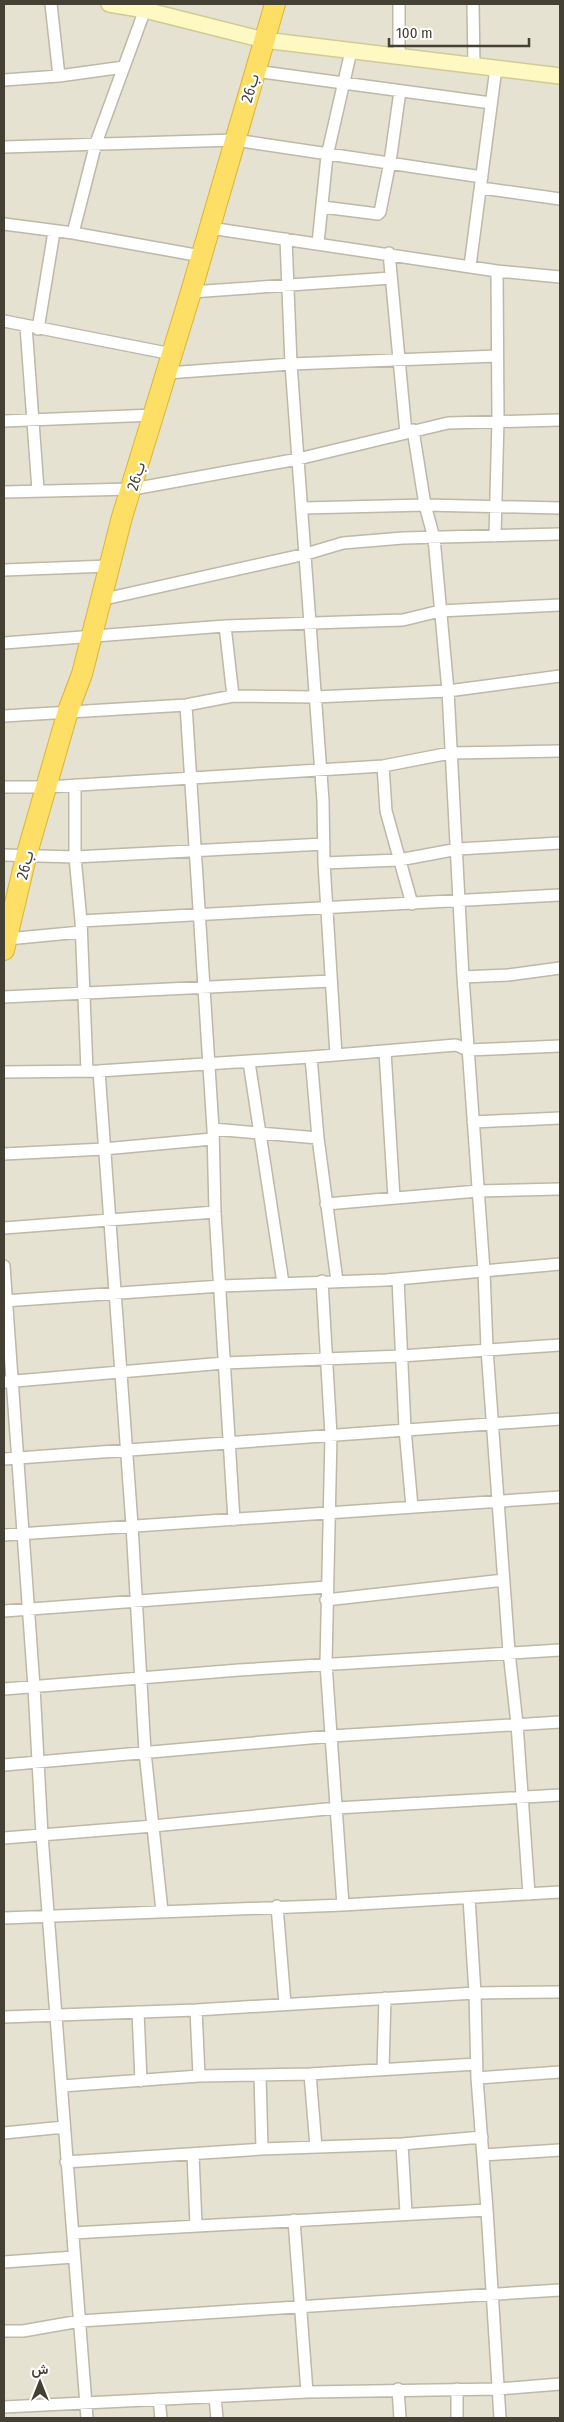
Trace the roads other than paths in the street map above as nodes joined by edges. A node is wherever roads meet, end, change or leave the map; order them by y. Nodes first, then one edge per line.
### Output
1 (51, 4) edge
2 (108, 4) edge
3 (275, 4) edge
4 (399, 4) edge
5 (472, 4) edge
6 (146, 7) edge
7 (264, 40) junction
8 (351, 51) junction
9 (399, 56) junction
10 (474, 65) junction
11 (124, 67) junction
12 (496, 68) junction
13 (256, 71) junction
14 (59, 76) junction
15 (560, 76) edge
16 (4, 80) edge
17 (343, 83) junction
18 (400, 91) junction
19 (492, 103) junction
20 (235, 140) junction
21 (96, 143) junction
22 (4, 147) edge
23 (327, 156) junction
24 (390, 162) junction
25 (482, 182) junction
26 (560, 199) edge
27 (323, 207) junction
28 (4, 224) edge
29 (210, 228) junction
30 (54, 232) junction
31 (73, 233) junction
32 (286, 239) junction
33 (318, 243) junction
34 (389, 253) junction
35 (201, 256) junction
36 (470, 266) junction
37 (497, 271) junction
38 (560, 276) edge
39 (391, 278) junction
40 (288, 286) junction
41 (191, 292) junction
42 (4, 322) edge
43 (26, 326) junction
44 (38, 329) junction
45 (172, 354) junction
46 (497, 356) junction
47 (398, 359) junction
48 (291, 364) junction
49 (167, 373) junction
50 (154, 415) junction
51 (33, 418) junction
52 (498, 420) junction
53 (560, 420) edge
54 (4, 421) edge
55 (409, 432) junction
56 (298, 459) junction
57 (133, 489) junction
58 (38, 490) junction
59 (4, 492) edge
60 (425, 505) junction
61 (495, 506) junction
62 (303, 508) junction
63 (560, 508) edge
64 (560, 534) edge
65 (495, 536) junction
66 (434, 538) junction
67 (306, 554) junction
68 (109, 566) junction
69 (4, 570) edge
70 (100, 600) junction
71 (560, 605) edge
72 (440, 611) junction
73 (309, 623) junction
74 (225, 626) junction
75 (90, 637) junction
76 (4, 643) edge
77 (560, 676) edge
78 (448, 691) junction
79 (232, 696) junction
80 (315, 697) junction
81 (186, 705) junction
82 (68, 711) junction
83 (4, 716) edge
84 (560, 751) edge
85 (450, 753) junction
86 (382, 766) junction
87 (320, 769) junction
88 (190, 777) junction
89 (75, 785) junction
90 (4, 787) edge
91 (47, 787) junction
92 (560, 843) edge
93 (324, 844) junction
94 (458, 849) junction
95 (193, 851) junction
96 (4, 855) edge
97 (26, 856) junction
98 (75, 857) junction
99 (399, 860) junction
100 (324, 864) junction
101 (560, 895) edge
102 (460, 901) junction
103 (412, 904) junction
104 (326, 909) junction
105 (199, 916) junction
106 (81, 927) junction
107 (6, 936) edge
108 (560, 968) edge
109 (463, 976) junction
110 (331, 981) junction
111 (203, 988) junction
112 (83, 994) junction
113 (4, 998) edge
114 (560, 1046) edge
115 (468, 1050) junction
116 (385, 1052) junction
117 (336, 1055) junction
118 (311, 1057) junction
119 (249, 1062) junction
120 (207, 1063) junction
121 (87, 1071) junction
122 (99, 1071) junction
123 (4, 1072) edge
124 (560, 1118) edge
125 (473, 1122) junction
126 (260, 1133) junction
127 (212, 1134) junction
128 (318, 1138) junction
129 (104, 1149) junction
130 (4, 1154) edge
131 (560, 1189) edge
132 (478, 1192) junction
133 (394, 1198) junction
134 (326, 1204) junction
135 (215, 1212) junction
136 (110, 1221) junction
137 (4, 1228) edge
138 (560, 1264) edge
139 (4, 1266) edge
140 (484, 1272) junction
141 (398, 1279) junction
142 (322, 1281) junction
143 (337, 1281) junction
144 (282, 1283) junction
145 (221, 1286) junction
146 (115, 1294) junction
147 (5, 1301) edge
148 (560, 1345) edge
149 (486, 1349) junction
150 (401, 1356) junction
151 (328, 1358) junction
152 (224, 1363) junction
153 (121, 1373) junction
154 (8, 1381) edge
155 (560, 1419) edge
156 (493, 1423) junction
157 (405, 1429) junction
158 (331, 1435) junction
159 (228, 1443) junction
160 (126, 1450) junction
161 (19, 1458) junction
162 (4, 1459) edge
163 (560, 1497) edge
164 (498, 1500) junction
165 (412, 1507) junction
166 (330, 1512) junction
167 (234, 1520) junction
168 (132, 1525) junction
169 (24, 1534) junction
170 (4, 1535) edge
171 (504, 1580) junction
172 (327, 1587) junction
173 (326, 1600) junction
174 (136, 1601) junction
175 (28, 1609) junction
176 (4, 1611) edge
177 (560, 1650) edge
178 (509, 1652) junction
179 (326, 1664) junction
180 (141, 1677) junction
181 (34, 1687) junction
182 (4, 1689) edge
183 (560, 1722) edge
184 (518, 1724) junction
185 (332, 1736) junction
186 (145, 1752) junction
187 (38, 1762) junction
188 (4, 1765) edge
189 (560, 1795) edge
190 (521, 1797) junction
191 (337, 1808) junction
192 (153, 1826) junction
193 (42, 1836) junction
194 (4, 1838) edge
195 (560, 1892) edge
196 (529, 1894) junction
197 (469, 1898) junction
198 (342, 1905) junction
199 (277, 1906) junction
200 (162, 1912) junction
201 (50, 1915) junction
202 (4, 1918) edge
203 (560, 1992) edge
204 (475, 1993) junction
205 (385, 1998) junction
206 (285, 2004) junction
207 (196, 2010) junction
208 (138, 2012) junction
209 (58, 2014) junction
210 (4, 2017) edge
211 (477, 2064) junction
212 (383, 2069) junction
213 (560, 2072) edge
214 (310, 2074) junction
215 (260, 2075) junction
216 (199, 2076) junction
217 (477, 2078) junction
218 (141, 2081) junction
219 (62, 2086) junction
220 (64, 2127) junction
221 (4, 2133) edge
222 (482, 2137) junction
223 (402, 2144) junction
224 (316, 2147) junction
225 (262, 2149) junction
226 (560, 2150) edge
227 (193, 2155) junction
228 (483, 2155) junction
229 (66, 2162) junction
230 (487, 2210) junction
231 (406, 2213) junction
232 (294, 2220) junction
233 (196, 2225) junction
234 (73, 2233) junction
235 (74, 2257) junction
236 (4, 2262) edge
237 (560, 2290) edge
238 (492, 2295) junction
239 (300, 2306) junction
240 (80, 2321) junction
241 (4, 2332) edge
242 (560, 2384) edge
243 (457, 2389) junction
244 (498, 2389) junction
245 (398, 2390) junction
246 (307, 2392) junction
247 (215, 2397) junction
248 (159, 2400) junction
249 (86, 2403) junction
250 (4, 2407) edge
251 (88, 2418) edge
252 (161, 2418) edge
253 (217, 2418) edge
254 (400, 2418) edge
255 (458, 2418) edge
256 (500, 2418) edge

1 - 14 street
2 - 6 street
3 - 7 highway, 26ب
4 - 9 street
5 - 10 street
6 - 7 street
6 - 11 street
7 - 8 street
7 - 13 highway, 26ب
8 - 9 street
8 - 17 street
9 - 10 street
10 - 12 street
11 - 14 street
11 - 21 street
12 - 15 street
12 - 19 street
13 - 17 street
13 - 20 highway, 26ب
14 - 16 street
17 - 18 street
17 - 23 street
18 - 19 street
18 - 24 street
19 - 25 street
20 - 21 street
20 - 23 street
20 - 29 highway, 26ب
21 - 22 street
21 - 31 street
23 - 24 street
23 - 27 street
24 - 25 street
24 - 27 street
25 - 26 street
25 - 36 street
27 - 33 street
28 - 30 street
29 - 32 street
29 - 35 highway, 26ب
30 - 31 street
30 - 44 street
31 - 35 street
32 - 33 street
32 - 40 street
33 - 34 street
34 - 36 street
34 - 39 street
35 - 41 highway, 26ب
36 - 37 street
37 - 38 street
37 - 46 street
39 - 40 street
39 - 47 street
40 - 41 street
40 - 48 street
41 - 45 highway, 26ب
42 - 43 street
43 - 44 street
43 - 51 street
44 - 45 street
45 - 49 highway, 26ب
46 - 47 street
46 - 52 street
47 - 48 street
47 - 55 street
48 - 49 street
48 - 56 street
49 - 50 highway, 26ب
50 - 51 street
50 - 57 highway, 26ب
51 - 54 street
51 - 58 street
52 - 53 street
52 - 55 street
52 - 61 street
55 - 56 street
55 - 60 street
56 - 57 street
56 - 62 street
57 - 58 street
57 - 68 highway, 26ب
58 - 59 street
60 - 61 street
60 - 62 street
60 - 66 street
61 - 63 street
61 - 65 street
62 - 67 street
64 - 65 street
65 - 66 street
66 - 67 street
66 - 72 street
67 - 70 street
67 - 73 street
68 - 69 street
68 - 70 highway, 26ب
70 - 75 highway, 26ب
71 - 72 street
72 - 73 street
72 - 78 street
73 - 74 street
73 - 80 street
74 - 75 street
74 - 79 street
75 - 76 street
75 - 82 highway, 26ب
77 - 78 street
78 - 80 street
78 - 85 street
79 - 80 street
79 - 81 street
80 - 87 street
81 - 82 street
81 - 88 street
82 - 83 street
82 - 91 highway, 26ب
84 - 85 street
85 - 86 street
85 - 94 street
86 - 87 street
86 - 99 street
87 - 88 street
87 - 93 street
88 - 89 street
88 - 95 street
89 - 91 street
89 - 98 street
90 - 91 street
91 - 97 highway, 26ب
92 - 94 street
93 - 95 street
93 - 100 street
94 - 99 street
94 - 102 street
95 - 98 street
95 - 105 street
96 - 97 street
97 - 98 street
97 - 107 highway, 26ب
98 - 106 street
99 - 100 street
99 - 103 street
100 - 104 street
101 - 102 street
102 - 103 street
102 - 109 street
103 - 104 street
104 - 105 street
104 - 110 street
105 - 106 street
105 - 111 street
106 - 107 street
106 - 112 street
108 - 109 street
109 - 115 street
110 - 111 street
110 - 117 street
111 - 112 street
111 - 120 street
112 - 113 street
112 - 121 street
114 - 115 street
115 - 116 street
115 - 125 street
116 - 117 street
116 - 133 street
117 - 118 street
118 - 119 street
118 - 128 street
119 - 120 street
119 - 126 street
120 - 122 street
120 - 127 street
121 - 122 street
121 - 123 street
122 - 129 street
124 - 125 street
125 - 132 street
126 - 127 street
126 - 128 street
126 - 144 street
127 - 129 street
127 - 135 street
128 - 134 street
129 - 130 street
129 - 136 street
131 - 132 street
132 - 133 street
132 - 140 street
133 - 134 street
134 - 143 street
135 - 136 street
135 - 145 street
136 - 137 street
136 - 146 street
138 - 140 street
139 - 147 street
140 - 141 street
140 - 149 street
141 - 143 street
141 - 150 street
142 - 143 street
142 - 144 street
142 - 151 street
144 - 145 street
145 - 146 street
145 - 152 street
146 - 147 street
146 - 153 street
147 - 154 street
148 - 149 street
149 - 150 street
149 - 156 street
150 - 151 street
150 - 157 street
151 - 152 street
151 - 158 street
152 - 153 street
152 - 159 street
153 - 154 street
153 - 160 street
154 - 161 street
155 - 156 street
156 - 157 street
156 - 164 street
157 - 158 street
157 - 165 street
158 - 159 street
158 - 166 street
159 - 160 street
159 - 167 street
160 - 161 street
160 - 168 street
161 - 162 street
161 - 169 street
163 - 164 street
164 - 165 street
164 - 171 street
165 - 166 street
166 - 167 street
166 - 172 street
167 - 168 street
168 - 169 street
168 - 174 street
169 - 170 street
169 - 175 street
171 - 173 street
171 - 178 street
172 - 173 street
172 - 174 street
173 - 179 street
174 - 175 street
174 - 180 street
175 - 176 street
175 - 181 street
177 - 178 street
178 - 179 street
178 - 184 street
179 - 180 street
179 - 185 street
180 - 181 street
180 - 186 street
181 - 182 street
181 - 187 street
183 - 184 street
184 - 185 street
184 - 190 street
185 - 186 street
185 - 191 street
186 - 187 street
186 - 192 street
187 - 188 street
187 - 193 street
189 - 190 street
190 - 191 street
190 - 196 street
191 - 192 street
191 - 198 street
192 - 193 street
192 - 200 street
193 - 194 street
193 - 201 street
195 - 196 street
196 - 197 street
197 - 198 street
197 - 204 street
198 - 199 street
199 - 200 street
199 - 206 street
200 - 201 street
201 - 202 street
201 - 209 street
203 - 204 street
204 - 205 street
204 - 211 street
205 - 206 street
205 - 212 street
206 - 207 street
207 - 208 street
207 - 216 street
208 - 209 street
208 - 218 street
209 - 210 street
209 - 219 street
211 - 212 street
211 - 217 street
212 - 214 street
213 - 217 street
214 - 215 street
214 - 224 street
215 - 216 street
215 - 225 street
216 - 218 street
217 - 222 street
218 - 219 street
219 - 220 street
220 - 221 street
220 - 229 street
222 - 223 street
222 - 228 street
223 - 224 street
223 - 231 street
224 - 225 street
225 - 227 street
226 - 228 street
227 - 229 street
227 - 233 street
228 - 230 street
229 - 234 street
230 - 231 street
230 - 238 street
231 - 232 street
232 - 233 street
232 - 239 street
233 - 234 street
234 - 235 street
235 - 236 street
235 - 240 street
237 - 238 street
238 - 239 street
238 - 244 street
239 - 240 street
239 - 246 street
240 - 241 street
240 - 249 street
242 - 244 street
243 - 244 street
243 - 245 street
243 - 255 street
244 - 256 street
245 - 246 street
245 - 254 street
246 - 247 street
247 - 248 street
247 - 253 street
248 - 249 street
248 - 252 street
249 - 250 street
249 - 251 street

